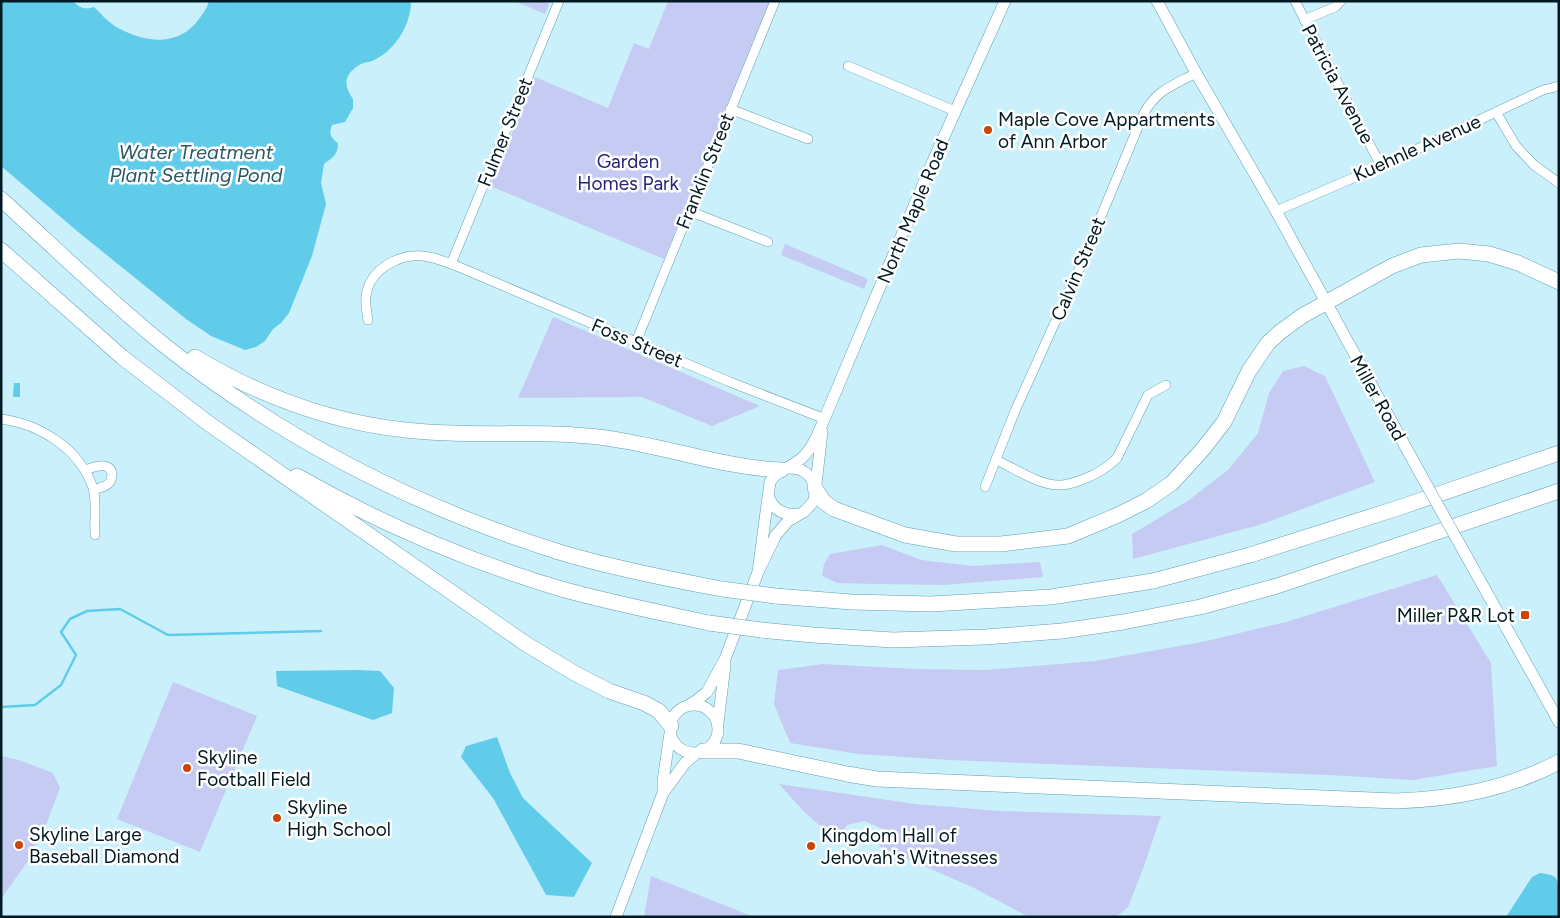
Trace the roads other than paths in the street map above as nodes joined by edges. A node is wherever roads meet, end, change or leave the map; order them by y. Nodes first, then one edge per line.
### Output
1 (559, 1) edge
2 (775, 1) edge
3 (1005, 1) edge
4 (1157, 1) edge
5 (1295, 1) edge
6 (1341, 1) edge
7 (1304, 20) junction
8 (848, 66) dead end
9 (1196, 74) junction
10 (1559, 86) edge
11 (730, 109) junction
12 (955, 112) junction
13 (1496, 112) junction
14 (808, 139) dead end
15 (1381, 166) junction
16 (1559, 183) edge
17 (1, 200) edge
18 (689, 211) junction
19 (1276, 211) junction
20 (768, 242) dead end
21 (1, 250) edge
22 (451, 264) junction
23 (1559, 282) edge
24 (1325, 303) junction
25 (118, 305) junction
26 (368, 320) dead end
27 (636, 342) junction
28 (1166, 385) dead end
29 (1, 419) edge
30 (824, 420) junction
31 (208, 423) junction
32 (1559, 453) edge
33 (996, 460) junction
34 (785, 469) junction
35 (85, 470) junction
36 (815, 487) junction
37 (985, 487) dead end
38 (94, 490) junction
39 (1559, 491) edge
40 (769, 498) junction
41 (799, 514) junction
42 (95, 535) dead end
43 (758, 572) junction
44 (725, 659) junction
45 (689, 705) junction
46 (1559, 722) edge
47 (718, 725) junction
48 (671, 728) junction
49 (701, 752) junction
50 (1559, 762) edge
51 (663, 793) junction
52 (616, 917) edge

1 - 22 street, Fulmer Street
2 - 11 street, Franklin Street
3 - 12 main road, North Maple Road
4 - 9 main road, Miller Road
5 - 7 street, Patricia Avenue
6 - 7 street
7 - 15 street, Patricia Avenue
8 - 12 street
9 - 19 main road, Miller Road
9 - 33 street, Calvin Street
10 - 13 street, Kuehnle Avenue
11 - 14 street
11 - 18 street, Franklin Street
12 - 30 main road, North Maple Road
13 - 15 street, Kuehnle Avenue
13 - 16 street
15 - 19 street, Kuehnle Avenue
17 - 25 highway
18 - 20 street
18 - 27 street, Franklin Street
19 - 24 main road, Miller Road
21 - 31 highway
22 - 26 street, Foss Street
22 - 27 street, Foss Street
23 - 24 highway
24 - 36 highway
24 - 46 main road, Miller Road, bridge
25 - 32 highway, bridge
25 - 34 highway
27 - 30 street, Foss Street
28 - 33 street
29 - 35 street
30 - 34 main road, North Maple Road
30 - 36 main road, North Maple Road
31 - 39 highway, bridge
31 - 48 highway
33 - 37 street, Calvin Street
34 - 36 main road
34 - 40 main road, North Maple Road
35 - 38 street
35 - 38 street
36 - 41 main road, North Maple Road
38 - 42 street
40 - 41 main road
40 - 43 main road, North Maple Road
41 - 43 main road, North Maple Road
43 - 44 main road, North Maple Road
44 - 45 main road, North Maple Road
44 - 47 main road, North Maple Road
45 - 47 main road
45 - 48 main road
47 - 49 main road
48 - 49 main road
48 - 51 main road
49 - 50 highway
49 - 51 main road
51 - 52 main road

